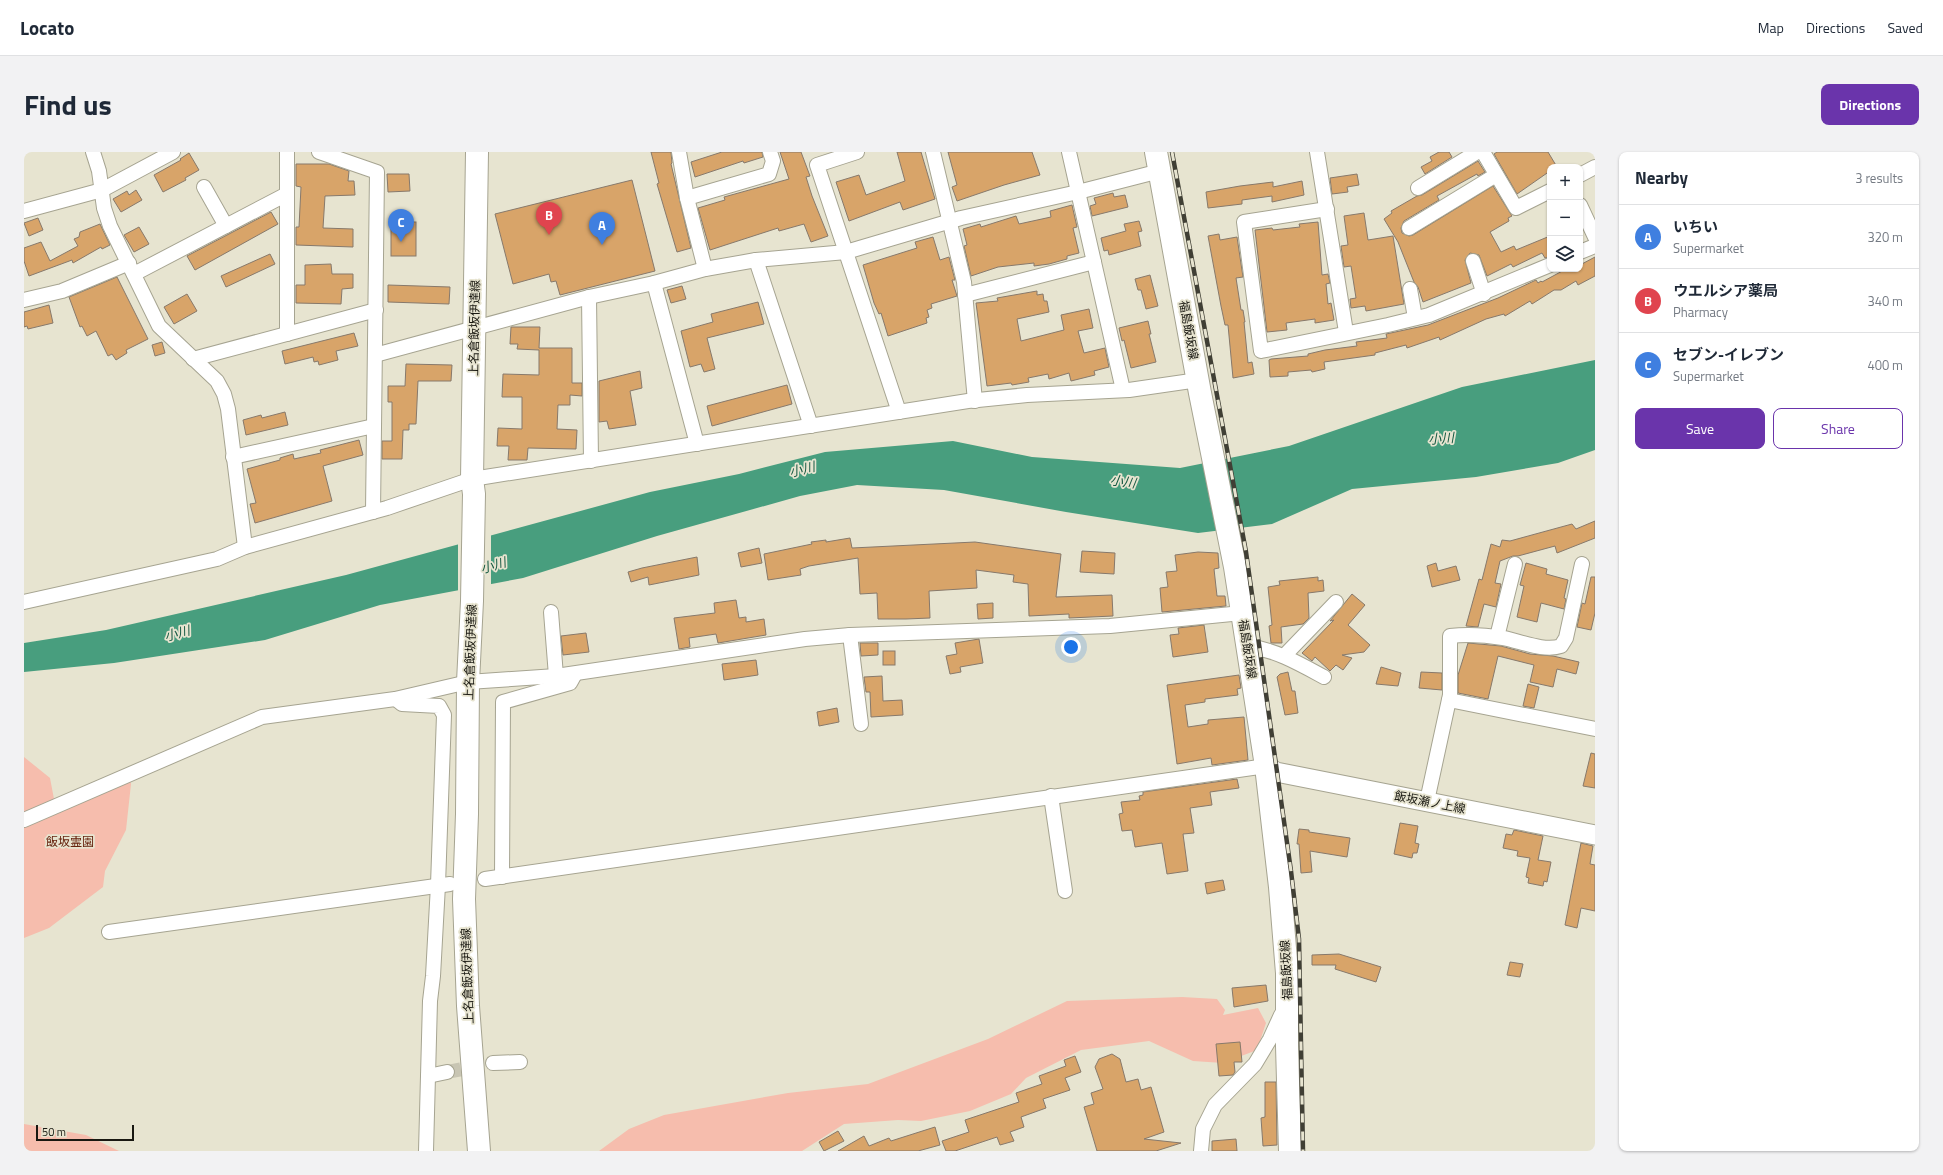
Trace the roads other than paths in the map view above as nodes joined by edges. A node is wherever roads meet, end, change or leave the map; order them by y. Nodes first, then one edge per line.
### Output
1 (93, 152) edge
2 (173, 152) edge
3 (287, 152) edge
4 (319, 152) edge
5 (477, 152) edge
6 (679, 152) edge
7 (770, 152) edge
8 (857, 152) edge
9 (933, 152) edge
10 (1070, 152) edge
11 (1317, 152) edge
12 (1477, 152) edge
13 (1483, 152) edge
14 (1158, 162) edge
15 (1595, 167) edge
16 (1583, 173) edge
17 (1496, 175) junction
18 (204, 187) dead end
19 (1418, 188) dead end
20 (102, 190) junction
21 (1078, 192) junction
22 (1547, 192) edge
23 (287, 194) junction
24 (687, 198) junction
25 (1327, 210) junction
26 (24, 211) edge
27 (1583, 211) edge
28 (950, 221) junction
29 (226, 226) junction
30 (1409, 228) dead end
31 (1595, 237) edge
32 (1595, 246) edge
33 (1583, 251) edge
34 (846, 252) junction
35 (756, 260) junction
36 (1094, 262) junction
37 (1473, 262) dead end
38 (1547, 266) edge
39 (131, 269) junction
40 (705, 269) junction
41 (654, 284) junction
42 (1410, 289) dead end
43 (1484, 294) junction
44 (965, 295) junction
45 (589, 297) junction
46 (24, 300) edge
47 (376, 310) junction
48 (1415, 318) junction
49 (474, 328) junction
50 (1346, 332) junction
51 (287, 334) junction
52 (375, 355) junction
53 (193, 359) junction
54 (1199, 387) junction
55 (1123, 390) junction
56 (975, 400) junction
57 (899, 412) junction
58 (374, 426) junction
59 (811, 426) junction
60 (697, 444) junction
61 (233, 457) junction
62 (591, 461) junction
63 (473, 487) junction
64 (373, 512) junction
65 (245, 548) junction
66 (1515, 564) dead end
67 (1582, 564) dead end
68 (24, 602) edge
69 (1336, 602) dead end
70 (551, 612) dead end
71 (1242, 613) junction
72 (850, 635) junction
73 (1497, 637) junction
74 (1248, 646) junction
75 (1284, 656) junction
76 (575, 674) junction
77 (556, 676) junction
78 (1324, 676) dead end
79 (468, 682) junction
80 (395, 699) junction
81 (1449, 700) junction
82 (861, 724) dead end
83 (1595, 729) edge
84 (1266, 766) junction
85 (1051, 796) junction
86 (1427, 801) junction
87 (24, 820) edge
88 (1595, 835) edge
89 (502, 877) junction
90 (485, 879) dead end
91 (444, 884) junction
92 (1065, 891) dead end
93 (109, 932) dead end
94 (1288, 1016) junction
95 (520, 1062) dead end
96 (493, 1063) tunnel mouth
97 (447, 1072) tunnel mouth
98 (428, 1076) junction
99 (426, 1151) edge
100 (479, 1151) edge
101 (1201, 1151) edge
102 (1290, 1151) edge

1 - 20 street
2 - 20 street
3 - 23 street
4 - 47 street
5 - 49 main road, 上名倉飯坂伊達線
6 - 24 street
7 - 24 street
8 - 34 street
9 - 28 street
10 - 21 street
11 - 25 street
12 - 19 street
13 - 17 street
14 - 21 street
14 - 54 main road, 福島飯坂線
15 - 16 street
17 - 22 street
17 - 30 street
18 - 29 street
20 - 26 street
20 - 39 street
21 - 28 street
21 - 36 street
23 - 29 street
23 - 51 street
24 - 40 street
25 - 50 street
25 - 50 street
27 - 31 street
28 - 34 street
28 - 44 street
29 - 39 street
32 - 33 street
34 - 35 street
34 - 57 street
35 - 40 street
35 - 59 street
36 - 44 street
36 - 55 street
37 - 43 street
38 - 43 street
39 - 46 street
39 - 53 street
40 - 41 street
41 - 45 street
41 - 60 street
42 - 48 street
43 - 48 street
44 - 56 street
45 - 49 street
45 - 62 street
47 - 51 street
47 - 52 street
48 - 50 street
49 - 52 street
49 - 63 main road, 上名倉飯坂伊達線
51 - 53 street
52 - 58 street
53 - 61 street
54 - 55 street
54 - 71 main road, 福島飯坂線
55 - 56 street
56 - 57 street
57 - 59 street
58 - 61 street
58 - 64 street
59 - 60 street
60 - 62 street
61 - 65 street
62 - 63 street
63 - 64 street
63 - 79 main road, 上名倉飯坂伊達線
64 - 65 street
65 - 68 street
66 - 73 street
67 - 73 street
69 - 75 street
70 - 77 street
71 - 72 street
71 - 74 main road, 福島飯坂線
72 - 76 street
72 - 82 street
73 - 81 street
74 - 75 street
74 - 84 main road, 福島飯坂線
75 - 78 street
76 - 77 street
76 - 89 street
77 - 79 street
79 - 80 street
79 - 100 main road, 上名倉飯坂伊達線
80 - 87 street
80 - 91 street
81 - 83 street
81 - 86 street
84 - 85 street
84 - 86 main road, 飯坂瀬ノ上線
84 - 94 main road, 福島飯坂線
85 - 89 street
85 - 92 street
86 - 88 main road, 飯坂瀬ノ上線
89 - 90 street
91 - 93 street
91 - 98 street
94 - 101 street
94 - 102 main road, 福島飯坂線
95 - 96 street
97 - 98 street
98 - 99 street

